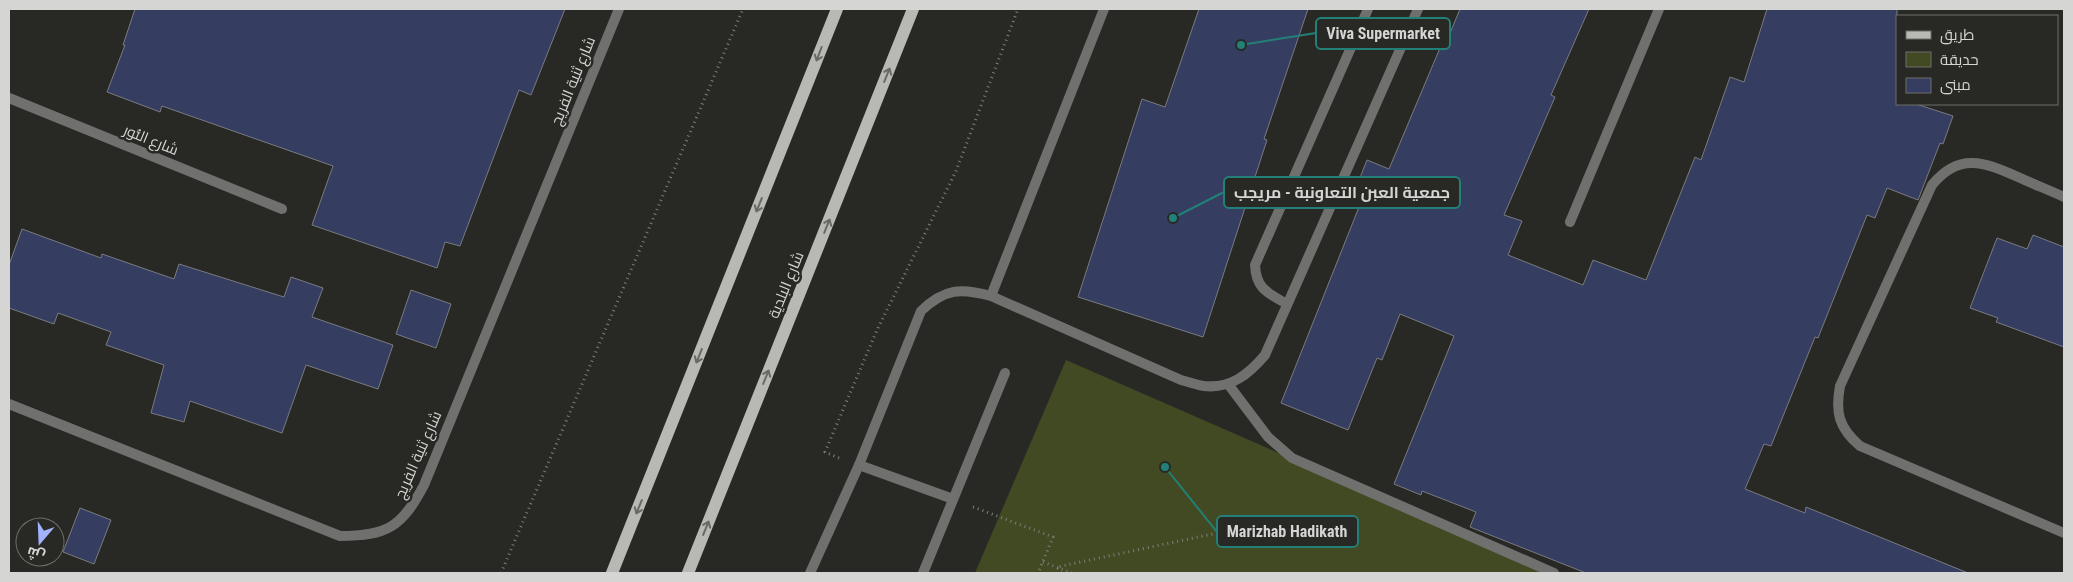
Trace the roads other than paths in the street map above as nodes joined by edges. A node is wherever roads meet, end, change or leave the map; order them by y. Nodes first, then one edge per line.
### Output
1 (619, 9) edge
2 (837, 9) edge
3 (914, 9) edge
4 (1104, 9) edge
5 (1368, 9) edge
6 (1418, 9) edge
7 (1658, 9) edge
8 (9, 98) edge
9 (2064, 197) edge
10 (282, 209) dead end
11 (1570, 222) dead end
12 (991, 296) junction
13 (1287, 304) junction
14 (1005, 373) dead end
15 (1228, 384) junction
16 (9, 404) edge
17 (859, 465) junction
18 (953, 499) junction
19 (2064, 532) edge
20 (612, 573) edge
21 (688, 573) edge
22 (810, 573) edge
23 (923, 573) edge
24 (1554, 573) edge

1 - 16 street, شارع ثنية الفريج
2 -> 20 main road
21 -> 3 main road, شارع البلدية
4 - 12 street
5 - 13 street
6 - 13 street
7 - 11 street
8 - 10 street, شارع النُّور
9 - 19 street
12 - 15 street
12 - 17 street
13 - 15 street
14 - 18 street
15 - 24 street
17 - 18 street
17 - 22 street
18 - 23 street

